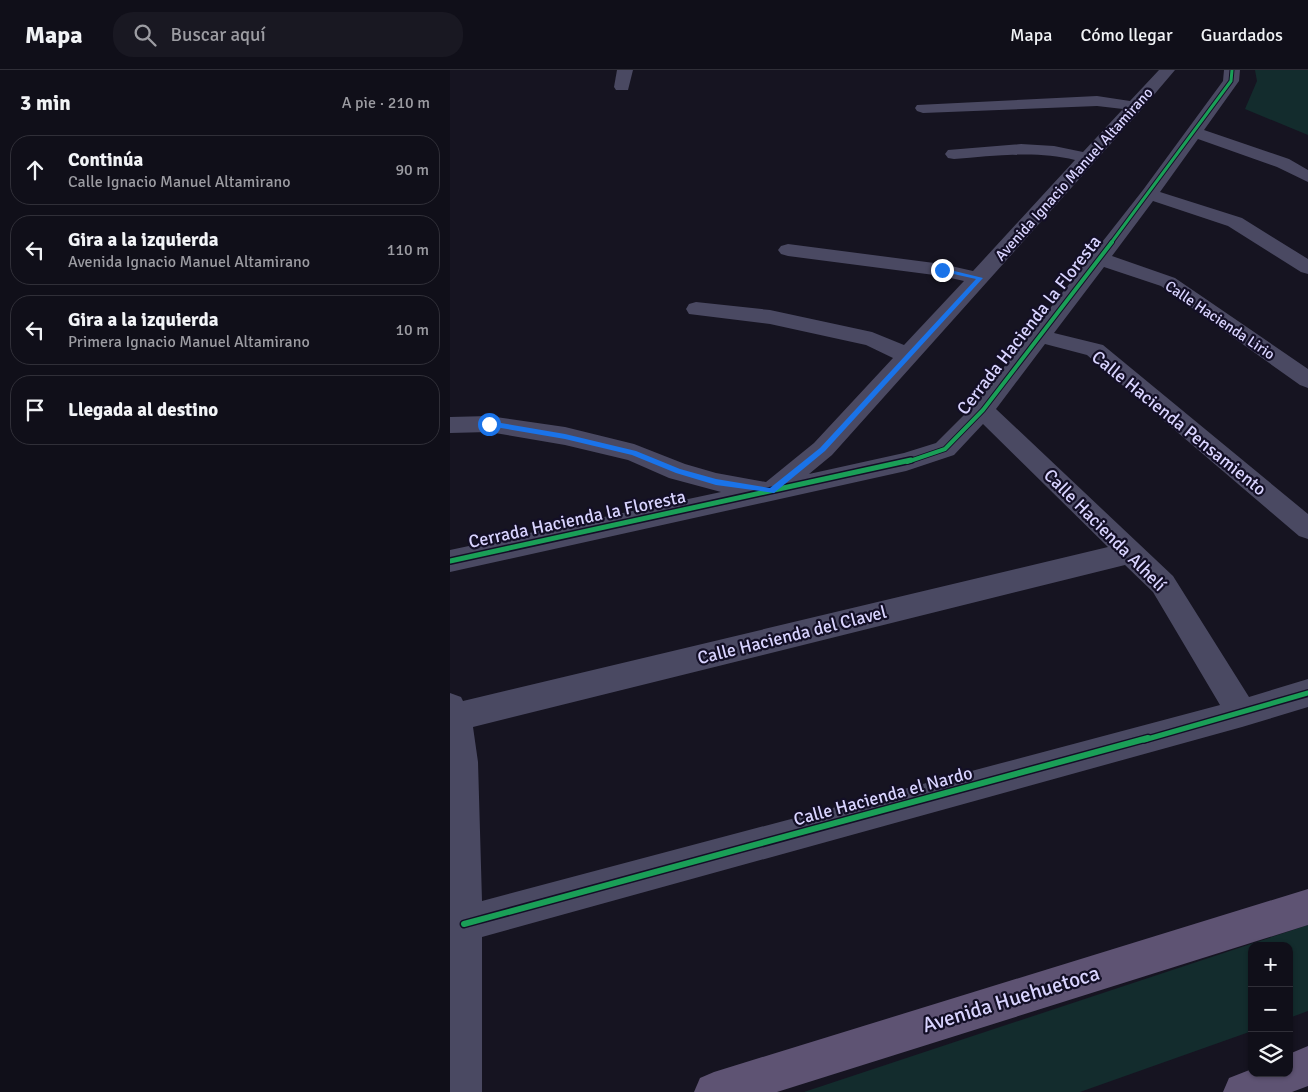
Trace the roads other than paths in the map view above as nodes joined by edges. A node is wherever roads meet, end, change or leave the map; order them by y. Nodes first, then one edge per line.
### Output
1 (625, 70) edge
2 (1167, 70) edge
3 (1232, 70) edge
4 (622, 87) dead end
5 (1135, 107) junction
6 (924, 108) dead end
7 (1195, 132) junction
8 (954, 154) dead end
9 (1088, 158) junction
10 (1308, 177) edge
11 (1149, 194) junction
12 (788, 250) dead end
13 (1098, 258) junction
14 (1308, 268) edge
15 (980, 278) junction
16 (696, 309) dead end
17 (1039, 336) junction
18 (908, 356) junction
19 (1308, 380) edge
20 (984, 410) junction
21 (450, 425) edge
22 (771, 491) junction
23 (1308, 529) edge
24 (1129, 553) junction
25 (450, 561) edge
26 (1308, 693) edge
27 (453, 712) edge
28 (1242, 713) junction
29 (458, 872) edge
30 (1308, 907) edge
31 (464, 924) junction
32 (1308, 1066) edge
33 (462, 1092) edge
34 (714, 1092) edge
35 (1243, 1092) edge

1 - 4 street
2 - 5 street, Avenida Ignacio Manuel Altamirano
3 - 7 street, Cerrada Hacienda la Floresta
5 - 6 street
5 - 9 street, Avenida Ignacio Manuel Altamirano
7 - 10 street
7 - 11 street, Cerrada Hacienda la Floresta
8 - 9 street
9 - 15 street, Avenida Ignacio Manuel Altamirano
11 - 13 street, Cerrada Hacienda la Floresta
11 - 14 street
12 - 15 street
13 - 17 street, Cerrada Hacienda la Floresta
13 - 19 street, Calle Hacienda Lirio
15 - 18 street, Avenida Ignacio Manuel Altamirano
16 - 18 street
17 - 20 street, Cerrada Hacienda la Floresta
17 - 23 street, Calle Hacienda Pensamiento
18 - 22 street, Avenida Ignacio Manuel Altamirano
20 - 22 street, Cerrada Hacienda la Floresta
20 - 24 street, Calle Hacienda Alhelí
21 - 22 street
22 - 25 street, Cerrada Hacienda la Floresta
24 - 27 street, Calle Hacienda del Clavel
24 - 28 street, Calle Hacienda Alhelí
26 - 28 street, Calle Hacienda el Nardo
27 - 29 street
28 - 31 street, Calle Hacienda el Nardo
29 - 31 street
30 - 34 main road, Avenida Huehuetoca
31 - 33 street
32 - 35 main road

